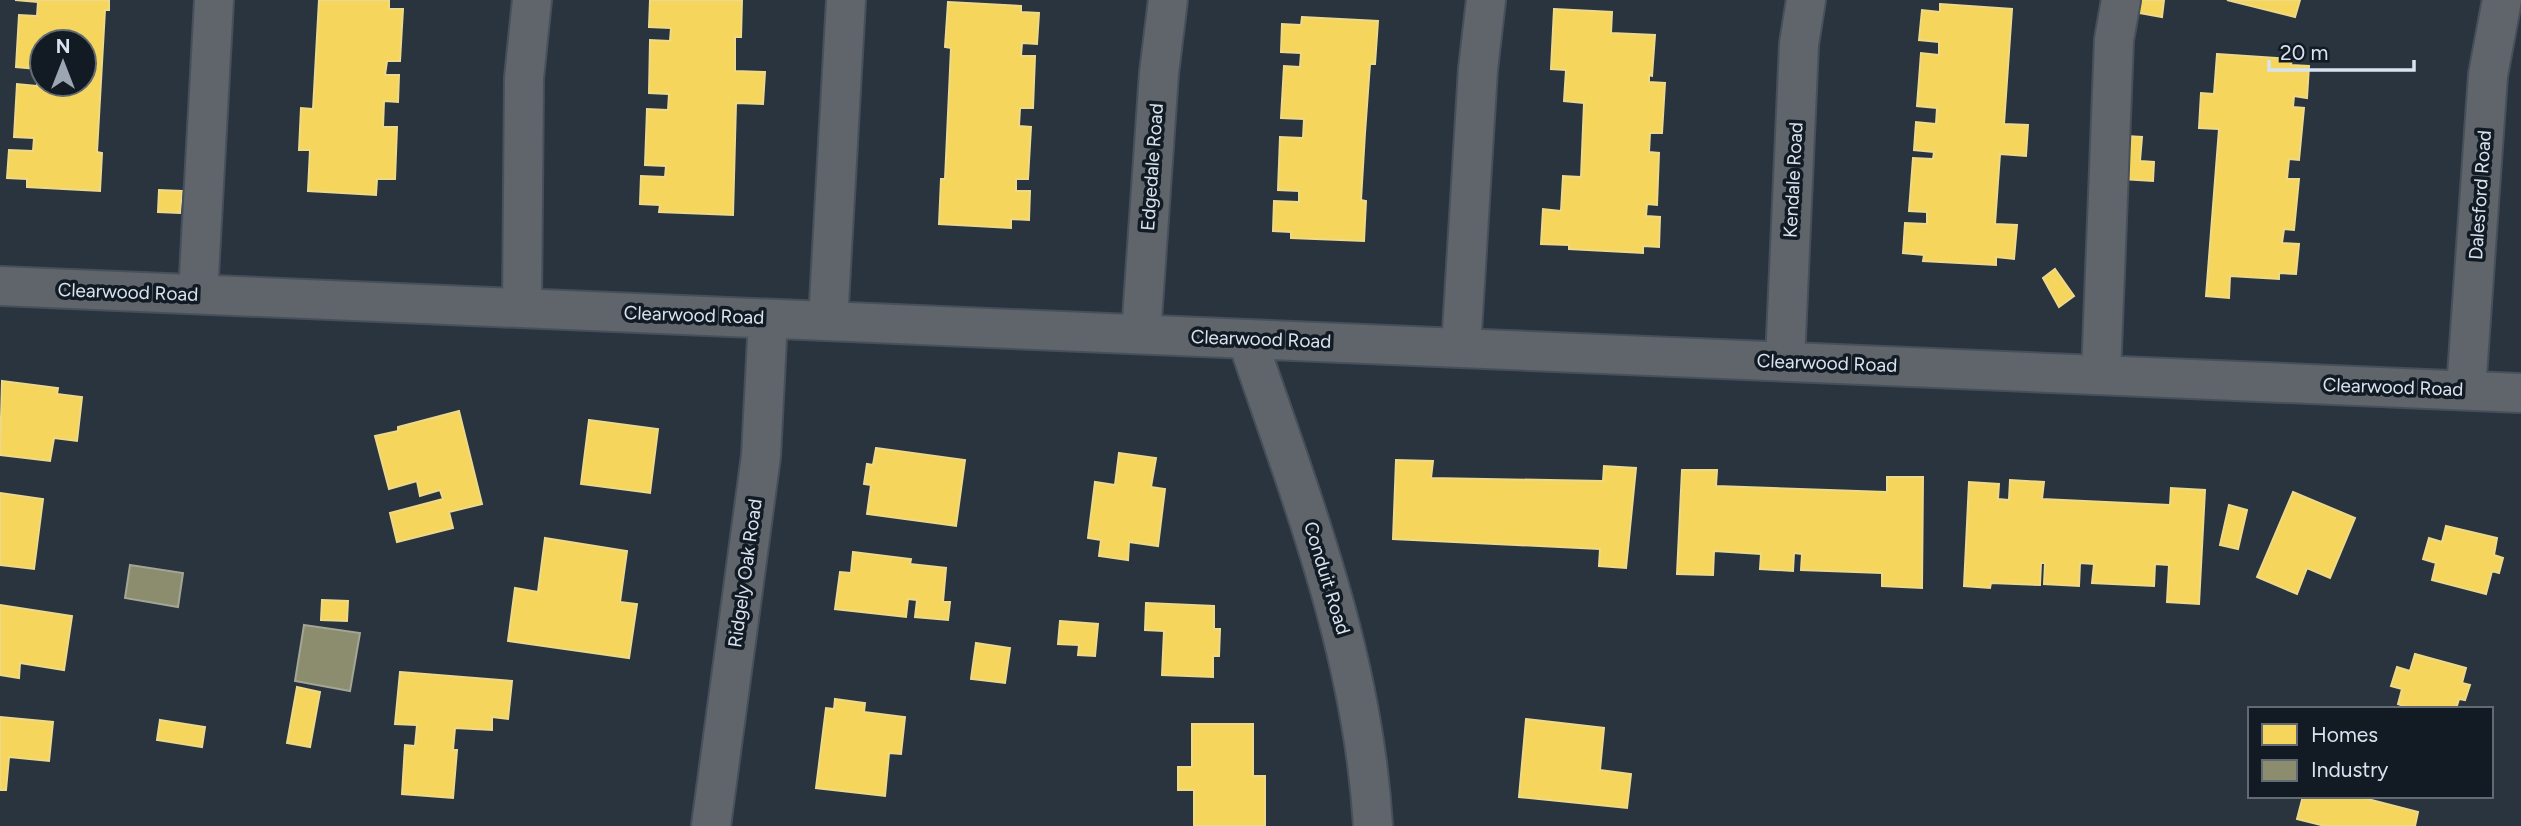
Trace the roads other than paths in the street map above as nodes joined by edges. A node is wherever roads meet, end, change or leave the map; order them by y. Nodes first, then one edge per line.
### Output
1 (214, 0) edge
2 (532, 0) edge
3 (846, 0) edge
4 (1168, 0) edge
5 (1486, 0) edge
6 (1805, 0) edge
7 (2120, 0) edge
8 (2502, 0) edge
9 (0, 286) edge
10 (198, 295) junction
11 (522, 308) junction
12 (768, 319) junction
13 (828, 321) junction
14 (1141, 334) junction
15 (1247, 339) junction
16 (1461, 348) junction
17 (1785, 361) junction
18 (2101, 375) junction
19 (2466, 390) junction
20 (2521, 393) edge
21 (711, 826) edge
22 (1373, 826) edge

1 - 10 street
2 - 11 street
3 - 13 street
4 - 14 street, Edgedale Road
5 - 16 street
6 - 17 street, Kendale Road
7 - 18 street
8 - 19 street, Dalesford Road
9 - 10 street, Clearwood Road
10 - 11 street, Clearwood Road
11 - 12 street, Clearwood Road
12 - 13 street, Clearwood Road
12 - 21 street, Ridgely Oak Road
13 - 14 street, Clearwood Road
14 - 15 street, Clearwood Road
15 - 16 street, Clearwood Road
15 - 22 street, Conduit Road
16 - 17 street, Clearwood Road
17 - 18 street, Clearwood Road
18 - 19 street, Clearwood Road
19 - 20 street, Clearwood Road

